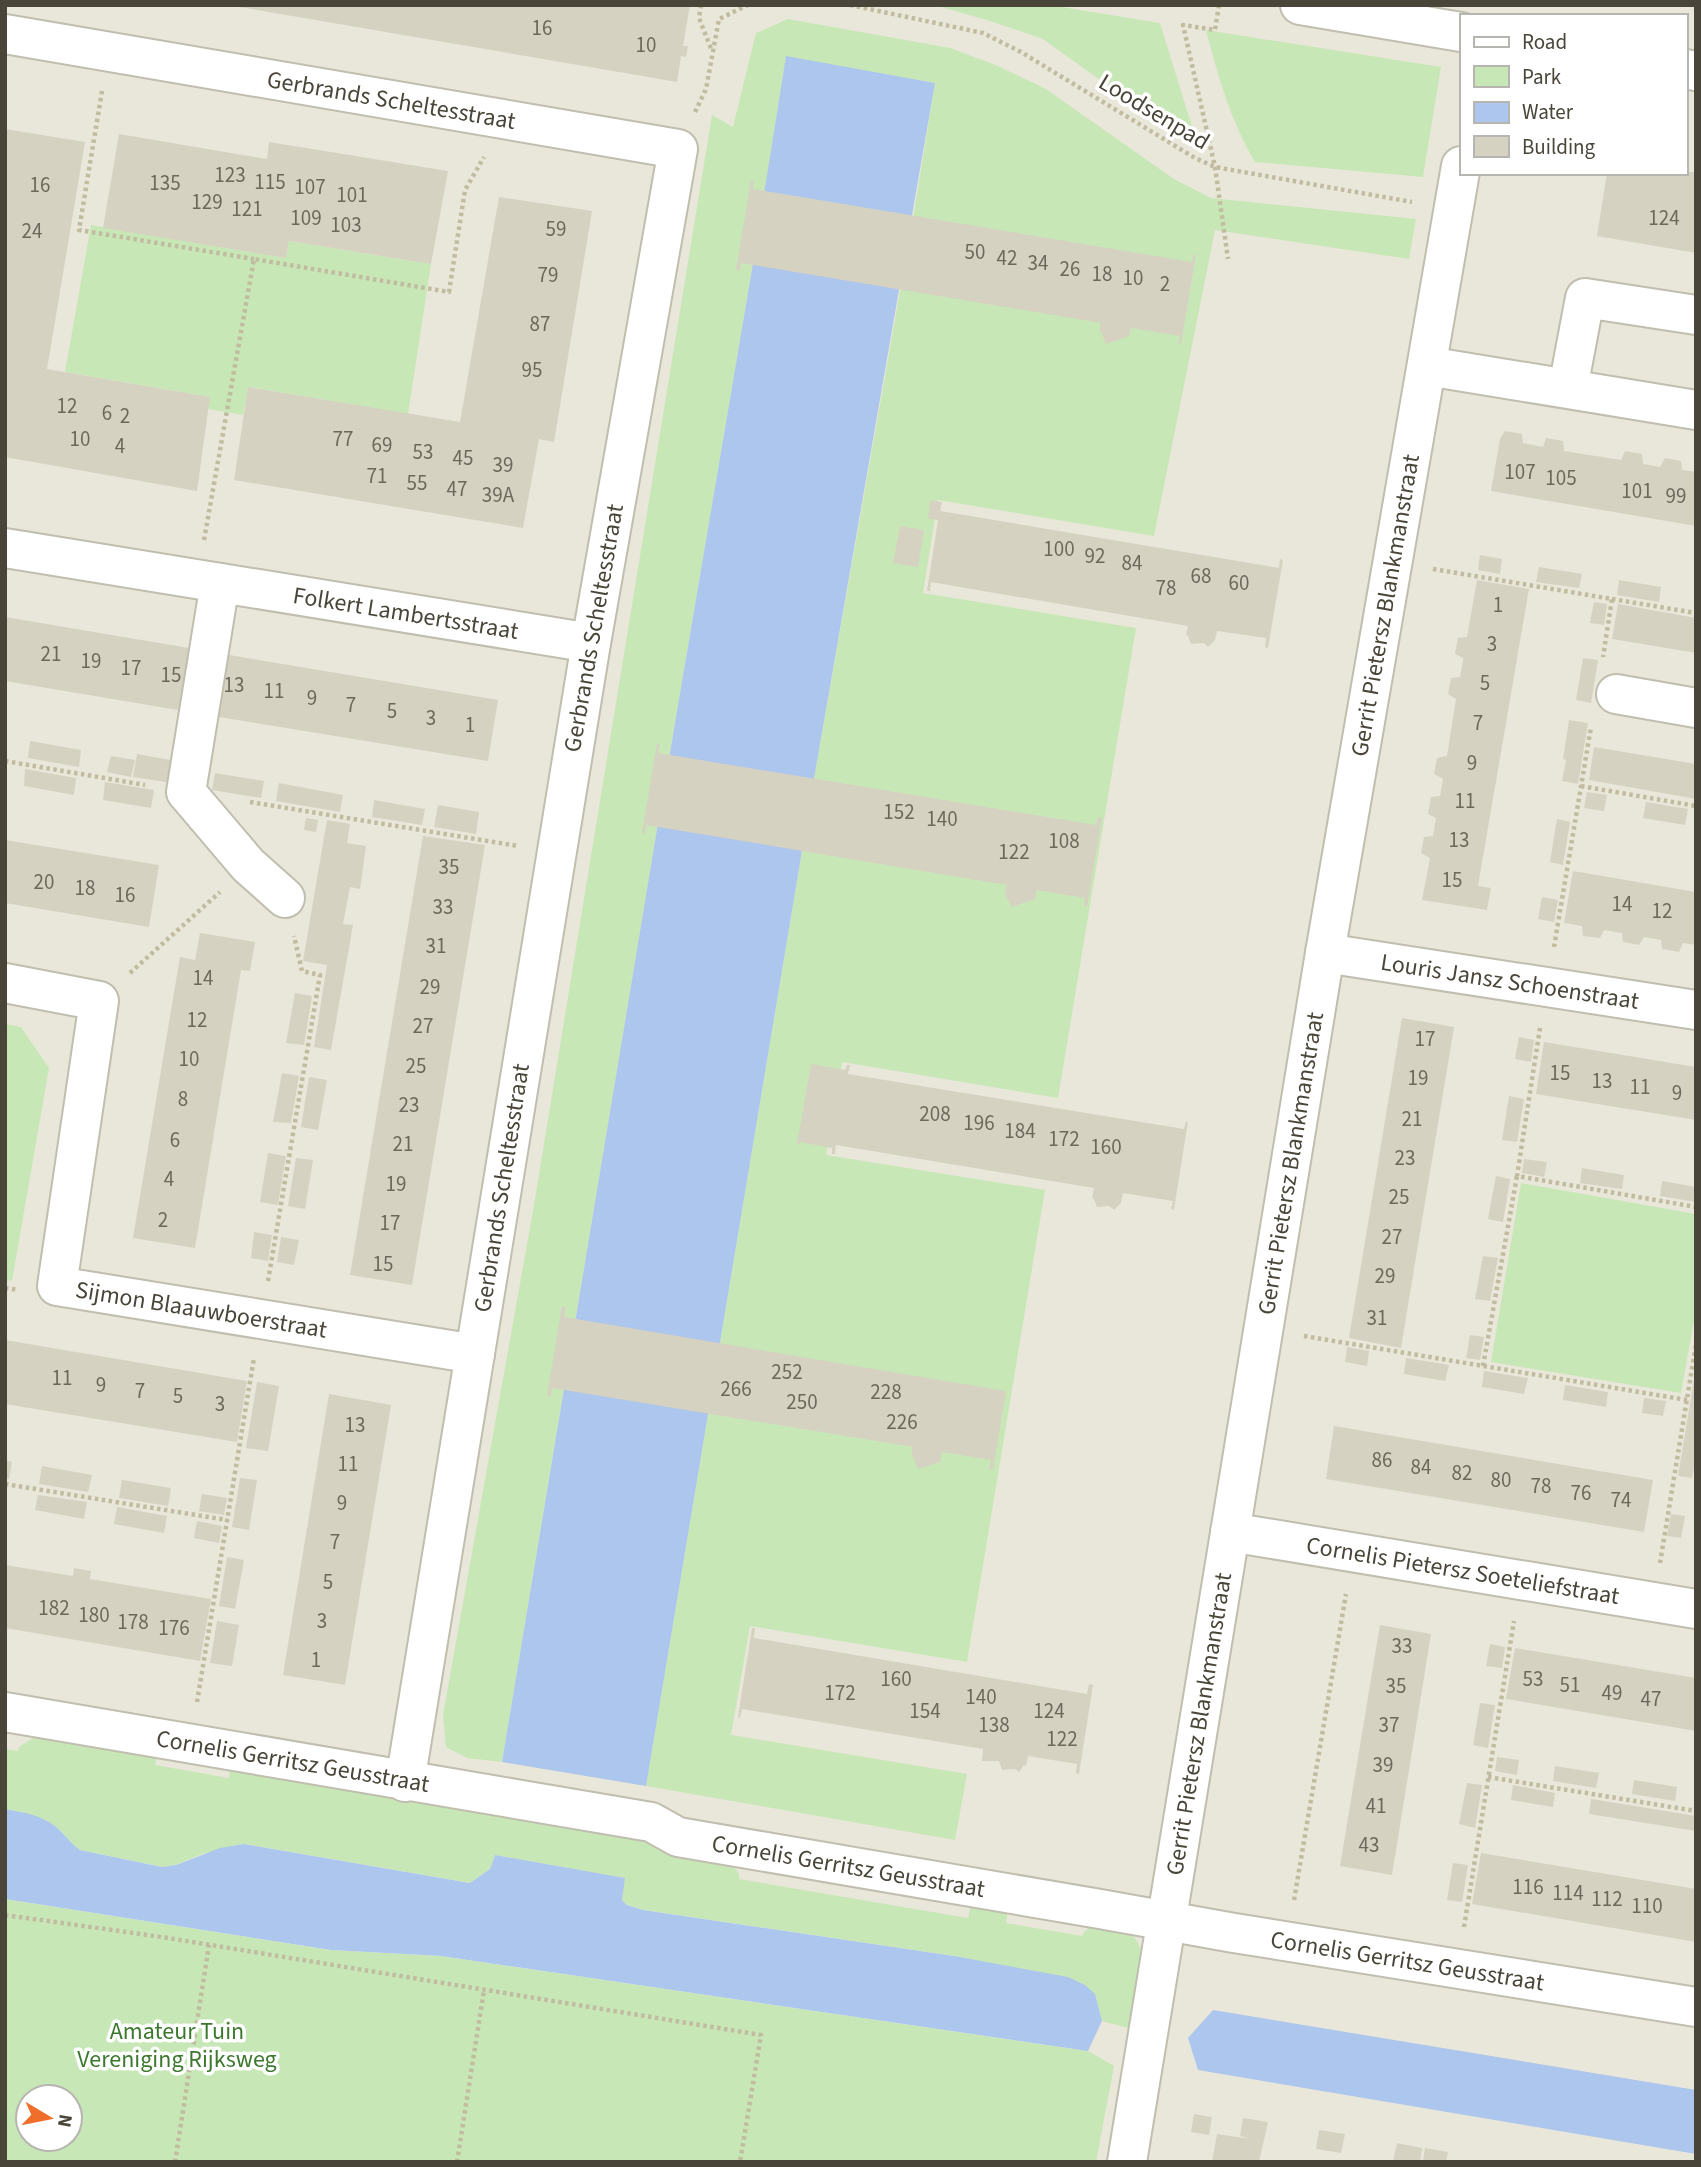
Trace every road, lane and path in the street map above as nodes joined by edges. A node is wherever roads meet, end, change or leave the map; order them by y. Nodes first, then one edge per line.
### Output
1 (701, 5) edge
2 (748, 5) edge
3 (850, 5) edge
4 (1219, 5) edge
5 (1300, 5) edge
6 (1460, 32) edge
7 (5, 34) edge
8 (109, 51) junction
9 (712, 52) junction
10 (491, 117) junction
11 (678, 149) junction
12 (1215, 167) junction
13 (1460, 172) edge
14 (1454, 209) junction
15 (254, 259) junction
16 (1228, 259) dead end
17 (1696, 315) edge
18 (1427, 366) junction
19 (1568, 388) junction
20 (1696, 410) edge
21 (5, 548) edge
22 (1393, 562) junction
23 (208, 581) junction
24 (1612, 599) junction
25 (1696, 612) edge
26 (591, 643) junction
27 (1603, 692) junction
28 (1696, 708) edge
29 (5, 761) edge
30 (1581, 786) junction
31 (186, 792) junction
32 (1696, 806) edge
33 (557, 852) junction
34 (248, 865) junction
35 (285, 898) dead end
36 (1325, 953) junction
37 (5, 983) edge
38 (1547, 987) junction
39 (99, 1002) junction
40 (1696, 1010) edge
41 (1517, 1176) junction
42 (1696, 1207) edge
43 (1263, 1329) junction
44 (1696, 1344) edge
45 (475, 1354) junction
46 (1483, 1366) junction
47 (1687, 1400) junction
48 (5, 1484) edge
49 (227, 1520) dead end
50 (1230, 1532) junction
51 (1353, 1552) junction
52 (1521, 1579) junction
53 (1653, 1602) junction
54 (1696, 1609) edge
55 (5, 1712) edge
56 (1488, 1777) junction
57 (405, 1782) junction
58 (1696, 1811) edge
59 (5, 1915) edge
60 (1165, 1922) junction
61 (1286, 1942) junction
62 (209, 1945) junction
63 (1457, 1969) junction
64 (484, 1990) junction
65 (1696, 2007) edge
66 (175, 2162) edge
67 (457, 2162) edge
68 (740, 2162) edge
69 (1127, 2162) edge

1 - 9 path
2 - 9 path
3 - 12 path, Loodsenpad
4 - 12 path
5 - 6 street
7 - 8 street, Gerbrands Scheltesstraat
8 - 10 street, Gerbrands Scheltesstraat
8 - 15 path
9 - 11 path
10 - 11 street, Gerbrands Scheltesstraat
10 - 15 path
11 - 26 street, Gerbrands Scheltesstraat
12 - 14 path, Loodsenpad
12 - 16 path
13 - 14 street, Gerrit Pietersz Blankmanstraat
14 - 18 street, Gerrit Pietersz Blankmanstraat
15 - 23 path
17 - 19 street
18 - 19 street
18 - 22 street, Gerrit Pietersz Blankmanstraat
19 - 20 street
21 - 23 street, Folkert Lambertsstraat
22 - 24 path
22 - 36 street, Gerrit Pietersz Blankmanstraat
23 - 26 street, Folkert Lambertsstraat
23 - 31 street
24 - 25 path
24 - 27 path
26 - 33 street, Gerbrands Scheltesstraat
27 - 28 street
27 - 30 path
29 - 31 path
30 - 32 path
30 - 38 path
31 - 33 path
31 - 34 street
33 - 45 street, Gerbrands Scheltesstraat
34 - 35 street
34 - 39 path
36 - 38 street, Louris Jansz Schoenstraat
36 - 43 street, Gerrit Pietersz Blankmanstraat
37 - 39 street
38 - 40 street, Louris Jansz Schoenstraat
38 - 41 path
39 - 45 street, Sijmon Blaauwboerstraat
41 - 42 path
41 - 46 path
43 - 46 path
43 - 50 street, Gerrit Pietersz Blankmanstraat
44 - 47 path
45 - 57 street, Gerbrands Scheltesstraat
46 - 47 path
47 - 53 path
48 - 49 path
50 - 51 street, Cornelis Pietersz Soeteliefstraat
50 - 60 street, Gerrit Pietersz Blankmanstraat
51 - 52 street, Cornelis Pietersz Soeteliefstraat
51 - 61 path
52 - 53 street, Cornelis Pietersz Soeteliefstraat
52 - 56 path
53 - 54 street, Cornelis Pietersz Soeteliefstraat
55 - 57 street, Cornelis Gerritsz Geusstraat
56 - 58 path
56 - 63 path
57 - 60 street, Cornelis Gerritsz Geusstraat
59 - 62 path
60 - 61 street, Cornelis Gerritsz Geusstraat
60 - 69 street, Gerrit Pietersz Blankmanstraat
61 - 63 street, Cornelis Gerritsz Geusstraat
62 - 64 path
62 - 66 path
63 - 65 street, Cornelis Gerritsz Geusstraat
64 - 67 path
64 - 68 path

